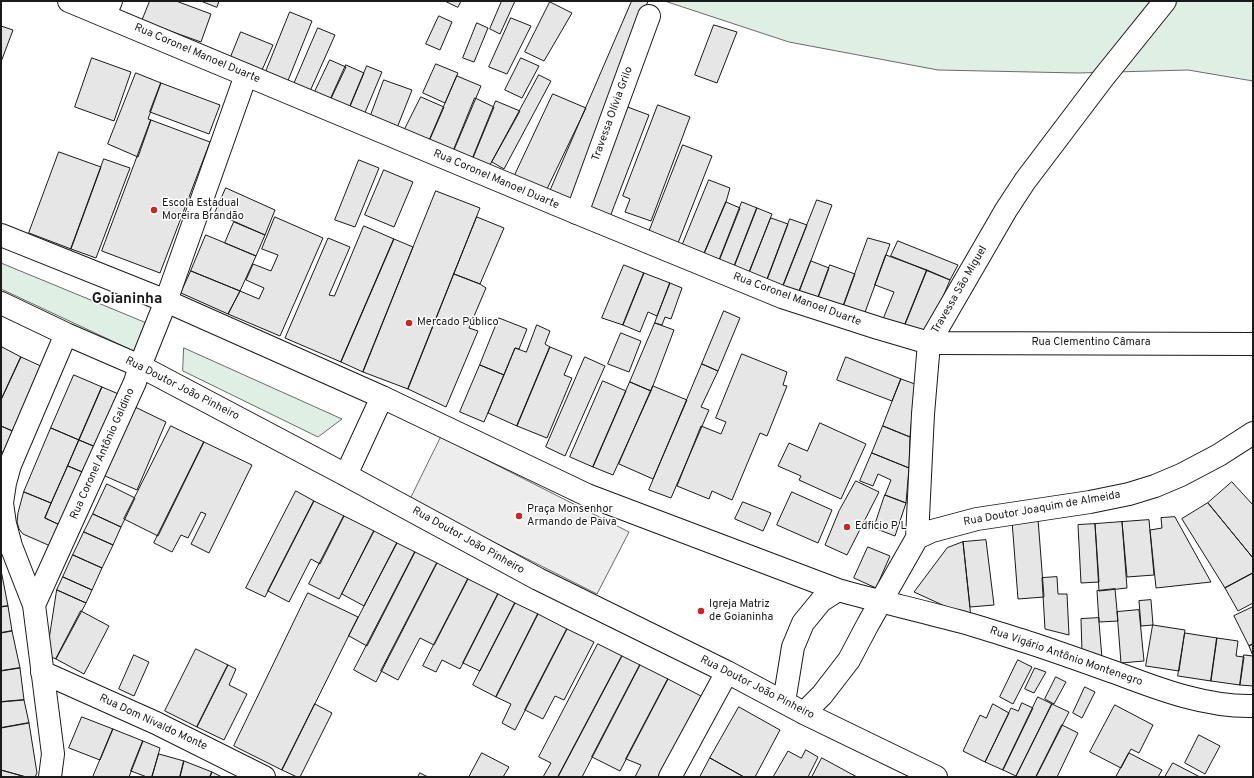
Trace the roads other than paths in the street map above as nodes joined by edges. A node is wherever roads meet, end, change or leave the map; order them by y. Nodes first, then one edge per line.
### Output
1 (69, 1) edge
2 (1165, 1) edge
3 (108, 8) edge
4 (649, 16) dead end
5 (246, 75) junction
6 (577, 213) junction
7 (1, 236) edge
8 (166, 301) junction
9 (1, 304) edge
10 (66, 334) junction
11 (929, 343) junction
12 (1253, 344) edge
13 (140, 366) junction
14 (382, 397) junction
15 (1253, 433) edge
16 (346, 475) junction
17 (917, 538) junction
18 (838, 590) junction
19 (880, 602) junction
20 (34, 605) junction
21 (42, 672) junction
22 (727, 672) junction
23 (784, 702) junction
24 (1253, 706) edge
25 (804, 713) junction
26 (50, 777) edge
27 (264, 777) edge
28 (670, 777) edge
29 (936, 777) edge

1 - 3 street, Rua Coronel Manoel Duarte
2 - 11 street, Travessa São Miguel
3 - 5 street, Rua Coronel Manoel Duarte
4 - 6 street, Travessa Olívia Grilo
5 - 6 street, Rua Coronel Manoel Duarte
5 - 8 street, Rua Coronel Antônio Galdino
6 - 11 street, Rua Coronel Manoel Duarte
7 - 8 street
8 - 13 street, Rua Coronel Antônio Galdino
8 - 14 street
9 - 10 street, Rua Doutor João Pinheiro
10 - 13 street, Rua Doutor João Pinheiro
10 - 20 street
11 - 12 street, Rua Clementino Câmara
11 - 17 street, Travessa São Miguel
13 - 16 street, Rua Doutor João Pinheiro
13 - 20 street, Rua Coronel Antônio Galdino
14 - 16 street
14 - 18 street
15 - 17 street, Rua Doutor Joaquim de Almeida
16 - 22 street, Rua Doutor João Pinheiro
17 - 19 street
18 - 19 street
18 - 23 street
19 - 24 street, Rua Vigário Antônio Montenegro
19 - 25 street
20 - 21 street
21 - 26 street
21 - 27 street, Rua Dom Nivaldo Monte
22 - 23 street, Rua Doutor João Pinheiro
22 - 28 street
23 - 25 street, Rua Doutor João Pinheiro
25 - 29 street, Rua Doutor João Pinheiro

